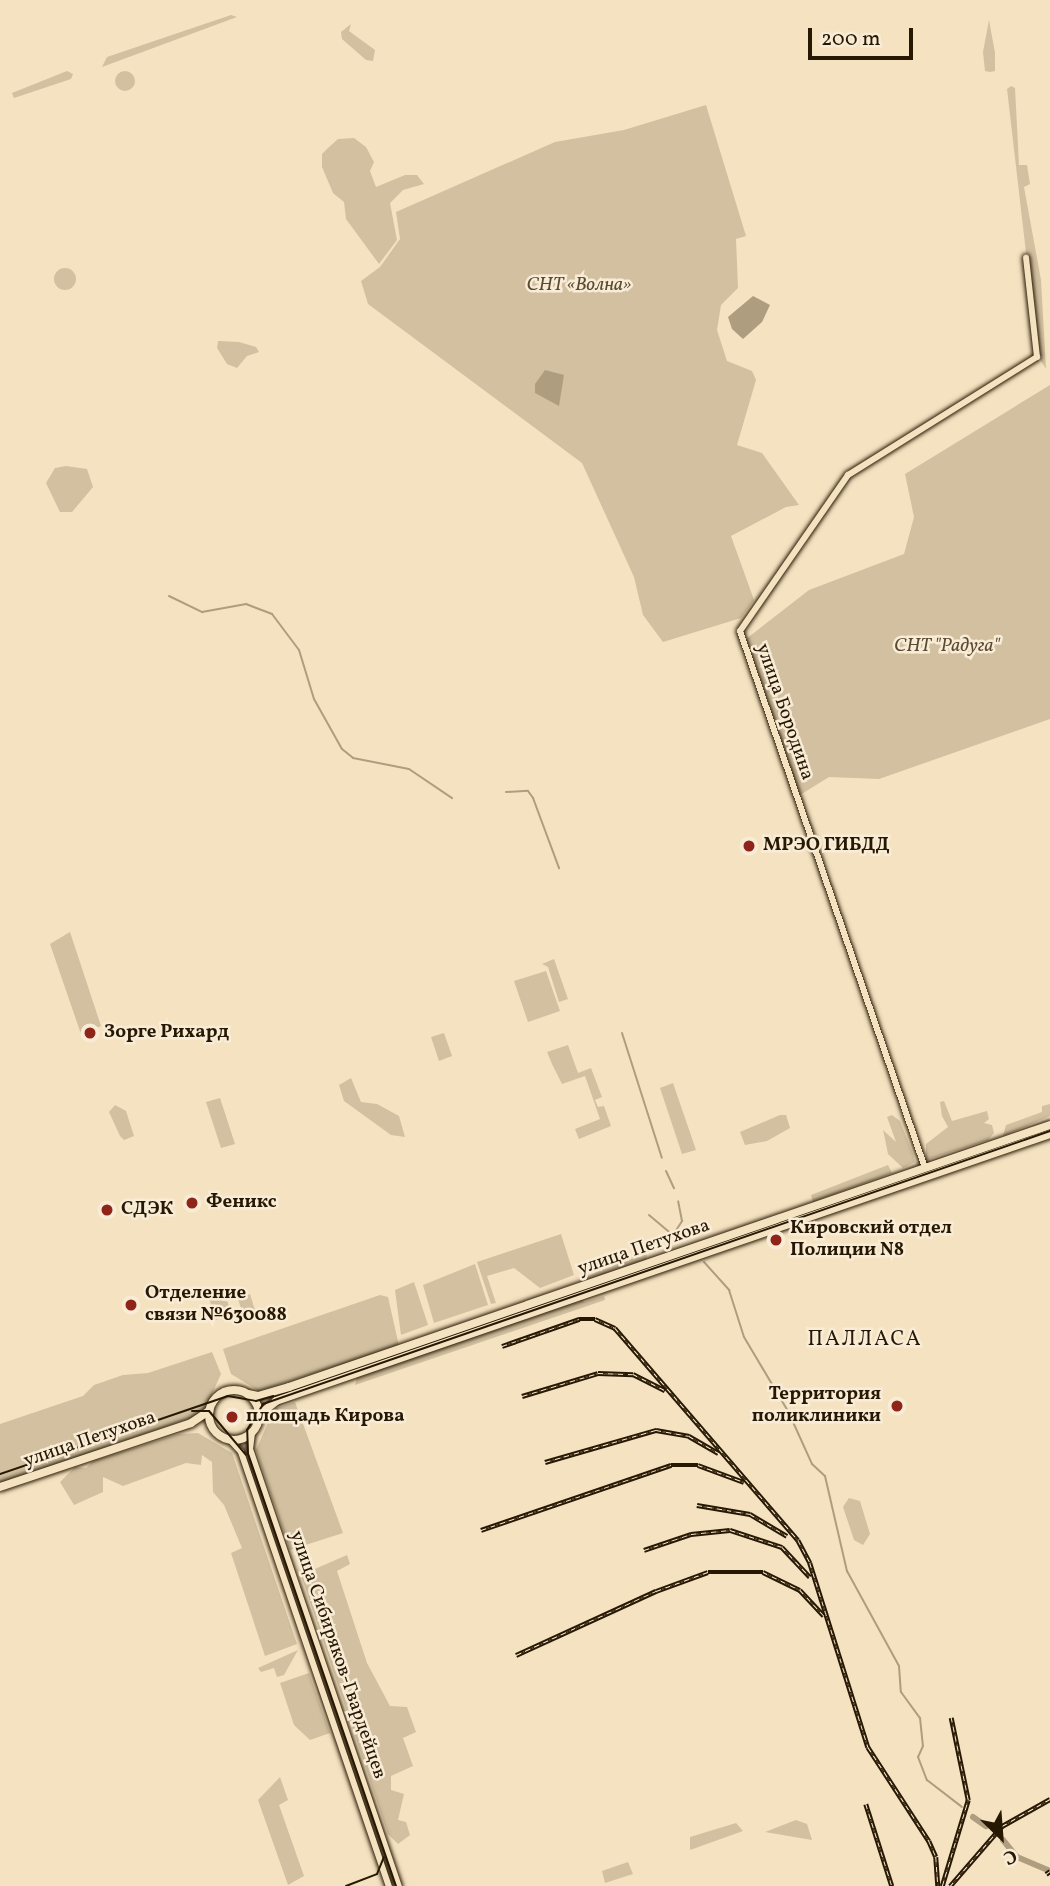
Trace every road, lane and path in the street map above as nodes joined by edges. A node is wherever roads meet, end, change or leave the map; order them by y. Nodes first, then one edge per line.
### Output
1 (1026, 258) dead end
2 (1050, 1125) edge
3 (1050, 1135) edge
4 (925, 1168) junction
5 (248, 1394) junction
6 (209, 1411) junction
7 (259, 1415) junction
8 (191, 1423) junction
9 (212, 1428) junction
10 (252, 1433) junction
11 (230, 1440) junction
12 (0, 1486) edge
13 (270, 1509) junction
14 (262, 1512) junction
15 (279, 1535) junction
16 (271, 1539) junction
17 (290, 1565) junction
18 (281, 1569) junction
19 (389, 1886) edge
20 (399, 1886) edge

1 - 4 main road, улица Бородина
2 - 4 highway, улица Петухова
3 - 7 highway, улица Петухова
4 - 5 highway, улица Петухова
5 - 6 highway
5 - 7 highway
6 - 8 highway, улица Петухова
6 - 9 highway
7 - 10 highway
8 - 9 highway
8 - 12 highway, улица Петухова
9 - 11 highway
10 - 11 highway
10 - 13 main road, улица Сибиряков-Гвардейцев
11 - 14 main road, улица Сибиряков-Гвардейцев
13 - 14 main road
13 - 15 main road, улица Сибиряков-Гвардейцев
14 - 16 main road, улица Сибиряков-Гвардейцев
15 - 16 main road
15 - 17 main road, улица Сибиряков-Гвардейцев
16 - 18 main road, улица Сибиряков-Гвардейцев
17 - 18 main road
17 - 20 main road, улица Сибиряков-Гвардейцев
18 - 19 main road, улица Сибиряков-Гвардейцев

